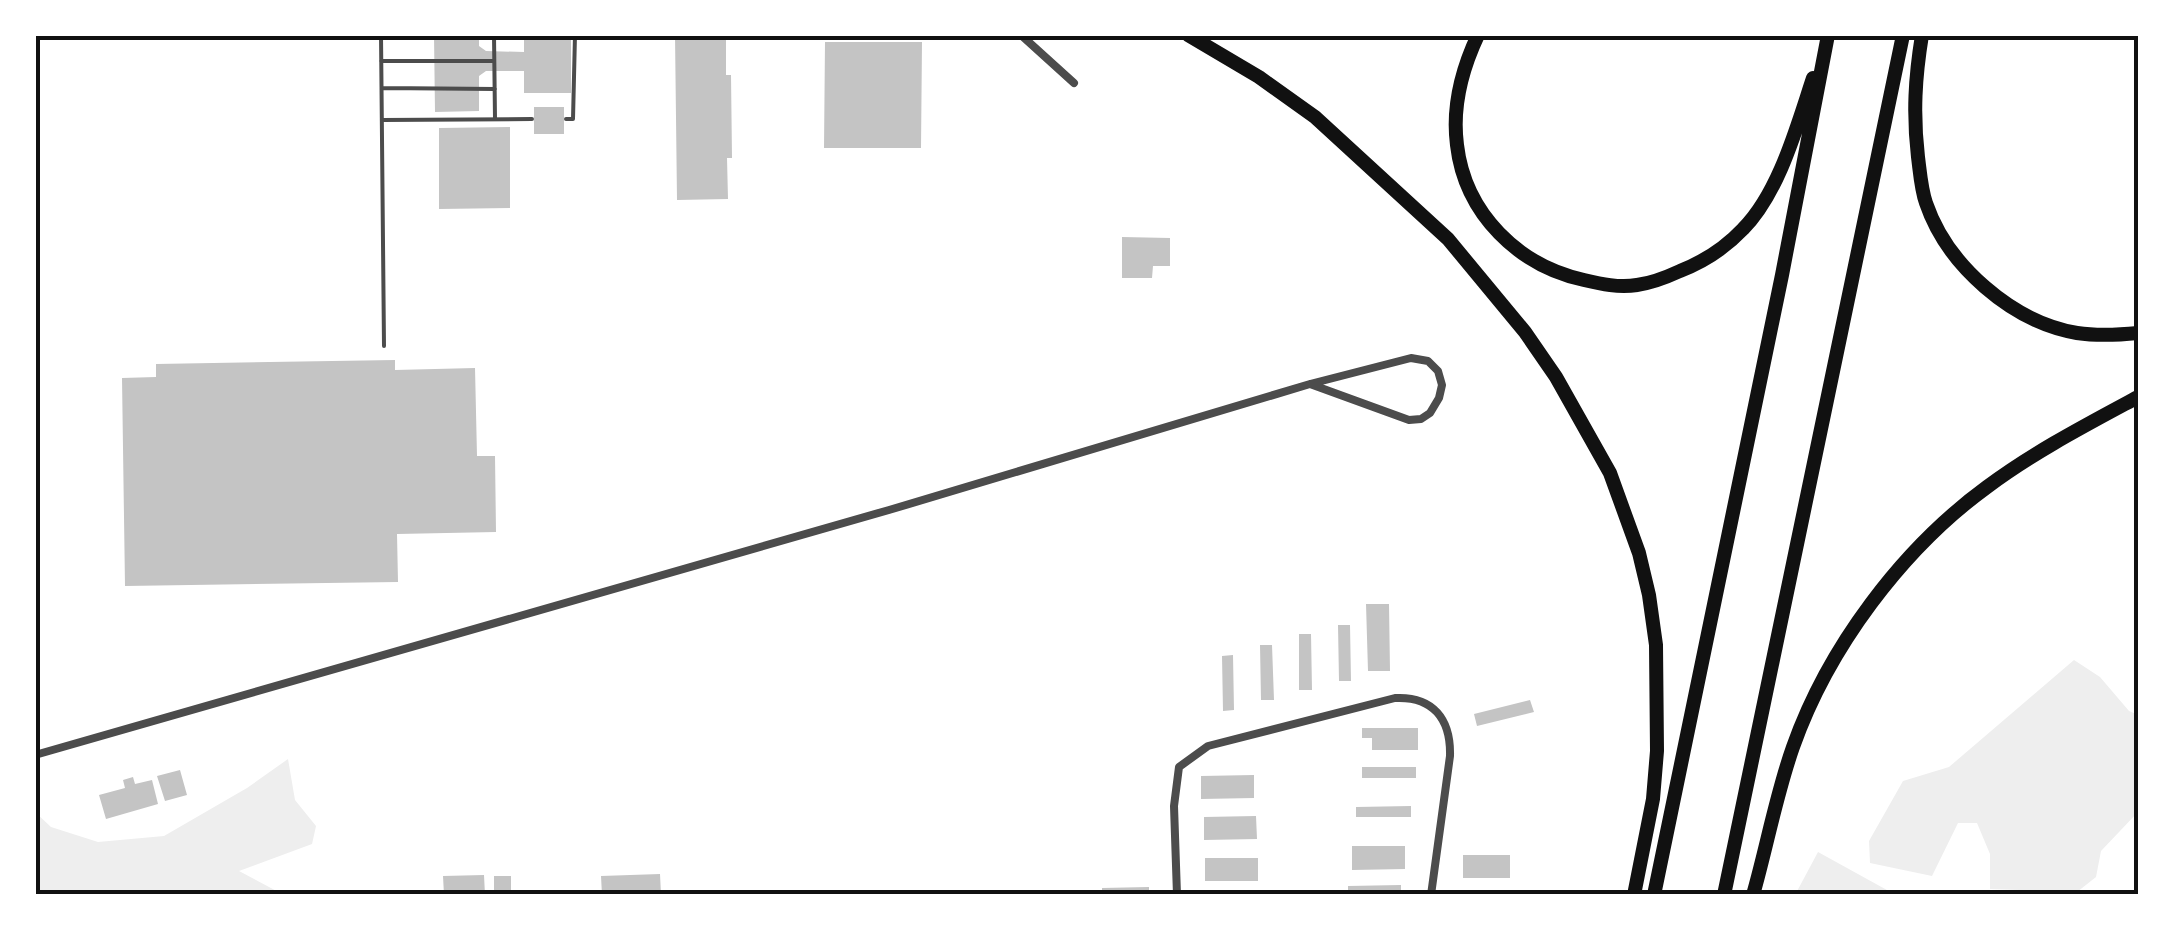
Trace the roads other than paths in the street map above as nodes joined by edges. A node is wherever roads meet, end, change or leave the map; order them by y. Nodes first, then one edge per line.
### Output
1 (380, 35) edge
2 (494, 35) edge
3 (575, 35) edge
4 (1020, 35) edge
5 (1188, 35) edge
6 (1478, 35) edge
7 (1828, 35) edge
8 (1903, 35) edge
9 (1922, 35) edge
10 (381, 61) junction
11 (494, 61) junction
12 (1074, 83) dead end
13 (382, 88) junction
14 (495, 88) junction
15 (495, 119) junction
16 (532, 119) dead end
17 (382, 120) junction
18 (566, 120) dead end
19 (2138, 333) edge
20 (384, 346) dead end
21 (1310, 384) junction
22 (2138, 397) edge
23 (35, 755) edge
24 (1176, 895) edge
25 (1431, 895) edge
26 (1634, 895) edge
27 (1654, 895) edge
28 (1724, 895) edge
29 (1753, 895) edge

1 - 10 lane
2 - 11 lane
3 - 18 lane
4 - 12 street
5 - 26 highway
6 - 7 highway
7 - 27 highway
8 - 28 highway
9 - 19 highway
10 - 11 lane
10 - 13 lane
11 - 14 lane
13 - 14 lane
13 - 17 lane
14 - 15 lane
15 - 16 lane
15 - 17 lane
17 - 20 lane
21 - 21 street
21 - 23 street
22 - 29 highway
24 - 25 street

